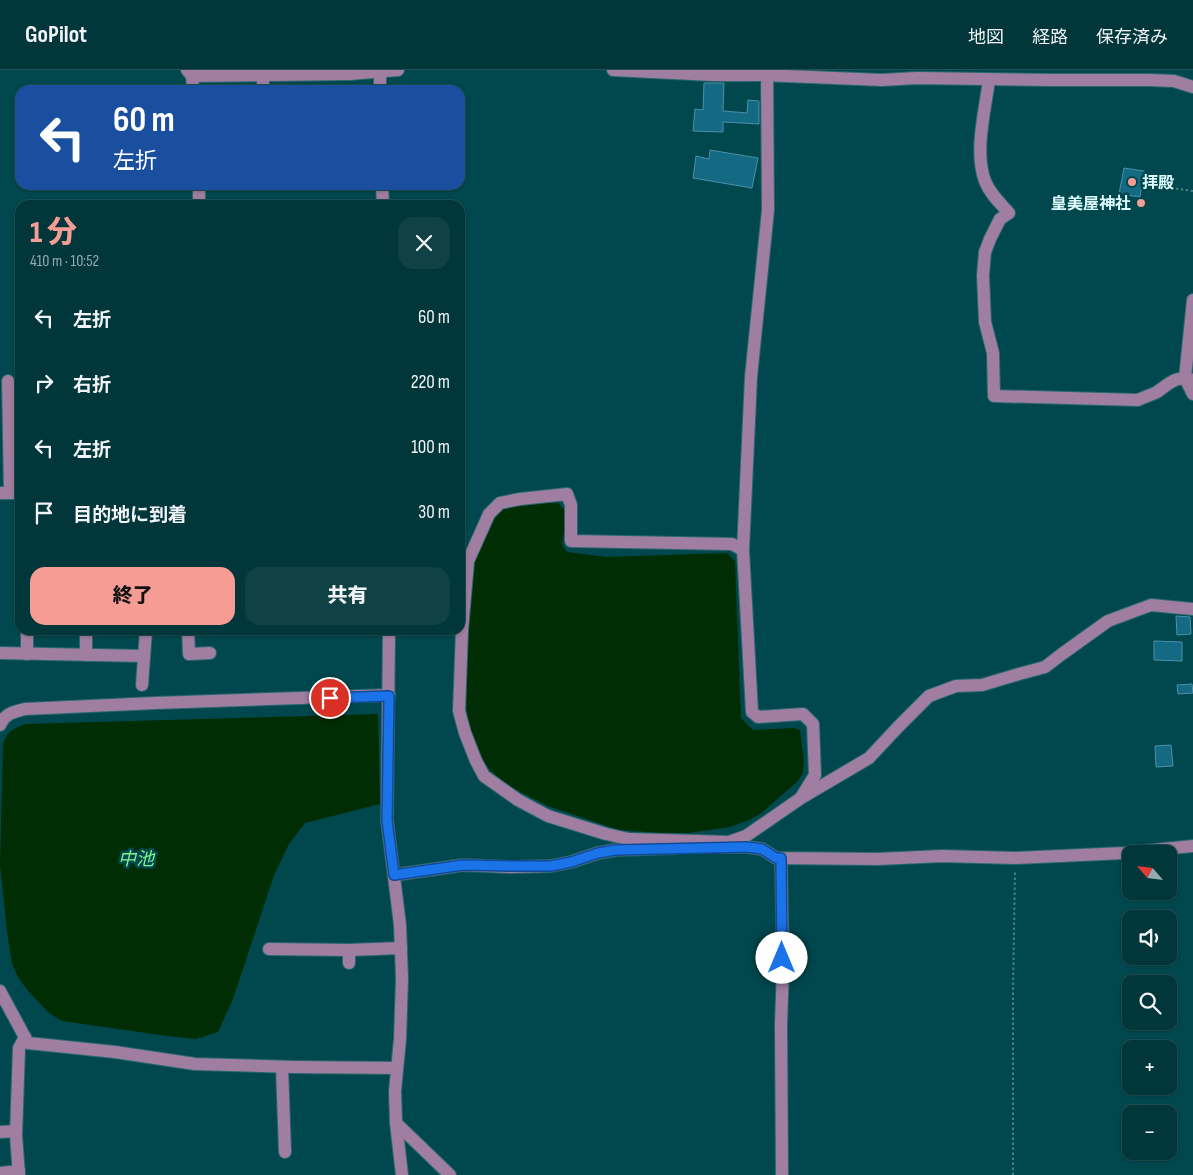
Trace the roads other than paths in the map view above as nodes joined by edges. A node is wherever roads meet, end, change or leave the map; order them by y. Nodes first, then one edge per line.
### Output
1 (398, 70) edge
2 (613, 70) edge
3 (380, 71) edge
4 (634, 71) edge
5 (189, 73) edge
6 (767, 73) edge
7 (263, 74) junction
8 (1174, 76) edge
9 (989, 80) junction
10 (263, 85) edge
11 (380, 85) edge
12 (1193, 87) edge
13 (1193, 300) edge
14 (1189, 379) edge
15 (12, 387) edge
16 (1193, 394) edge
17 (10, 493) edge
18 (743, 550) junction
19 (465, 596) edge
20 (1193, 609) edge
21 (27, 635) edge
22 (86, 635) edge
23 (146, 635) edge
24 (189, 635) edge
25 (389, 635) edge
26 (462, 635) edge
27 (0, 653) edge
28 (210, 653) dead end
29 (26, 654) junction
30 (86, 655) junction
31 (144, 656) junction
32 (142, 685) dead end
33 (389, 696) junction
34 (0, 724) edge
35 (801, 798) junction
36 (1193, 846) edge
37 (781, 858) junction
38 (394, 875) junction
39 (401, 948) junction
40 (269, 949) dead end
41 (0, 991) edge
42 (25, 1037) junction
43 (282, 1067) junction
44 (397, 1068) junction
45 (396, 1123) junction
46 (16, 1131) junction
47 (0, 1132) edge
48 (285, 1152) dead end
49 (0, 1173) edge
50 (19, 1173) edge
51 (402, 1175) edge
52 (450, 1175) edge
53 (782, 1175) edge

1 - 3 street
2 - 4 street
3 - 7 street
3 - 11 street
4 - 6 street
5 - 7 street
6 - 9 street
6 - 18 street
7 - 10 street
8 - 9 street
8 - 12 street
9 - 14 street
13 - 14 street
14 - 16 street
15 - 17 street
18 - 19 street
18 - 35 street
20 - 35 street
21 - 29 street
22 - 30 street
23 - 31 street
24 - 28 street
25 - 33 street
26 - 35 street
27 - 29 street
29 - 30 street
30 - 31 street
31 - 32 street
33 - 34 street
33 - 38 street
36 - 37 street
37 - 38 street
37 - 53 street
38 - 39 street
39 - 40 street
39 - 44 street
41 - 42 street
42 - 43 street
42 - 46 street
43 - 44 street
43 - 48 street
44 - 45 street
45 - 51 street
45 - 52 street
46 - 47 street
46 - 50 street
49 - 50 street

